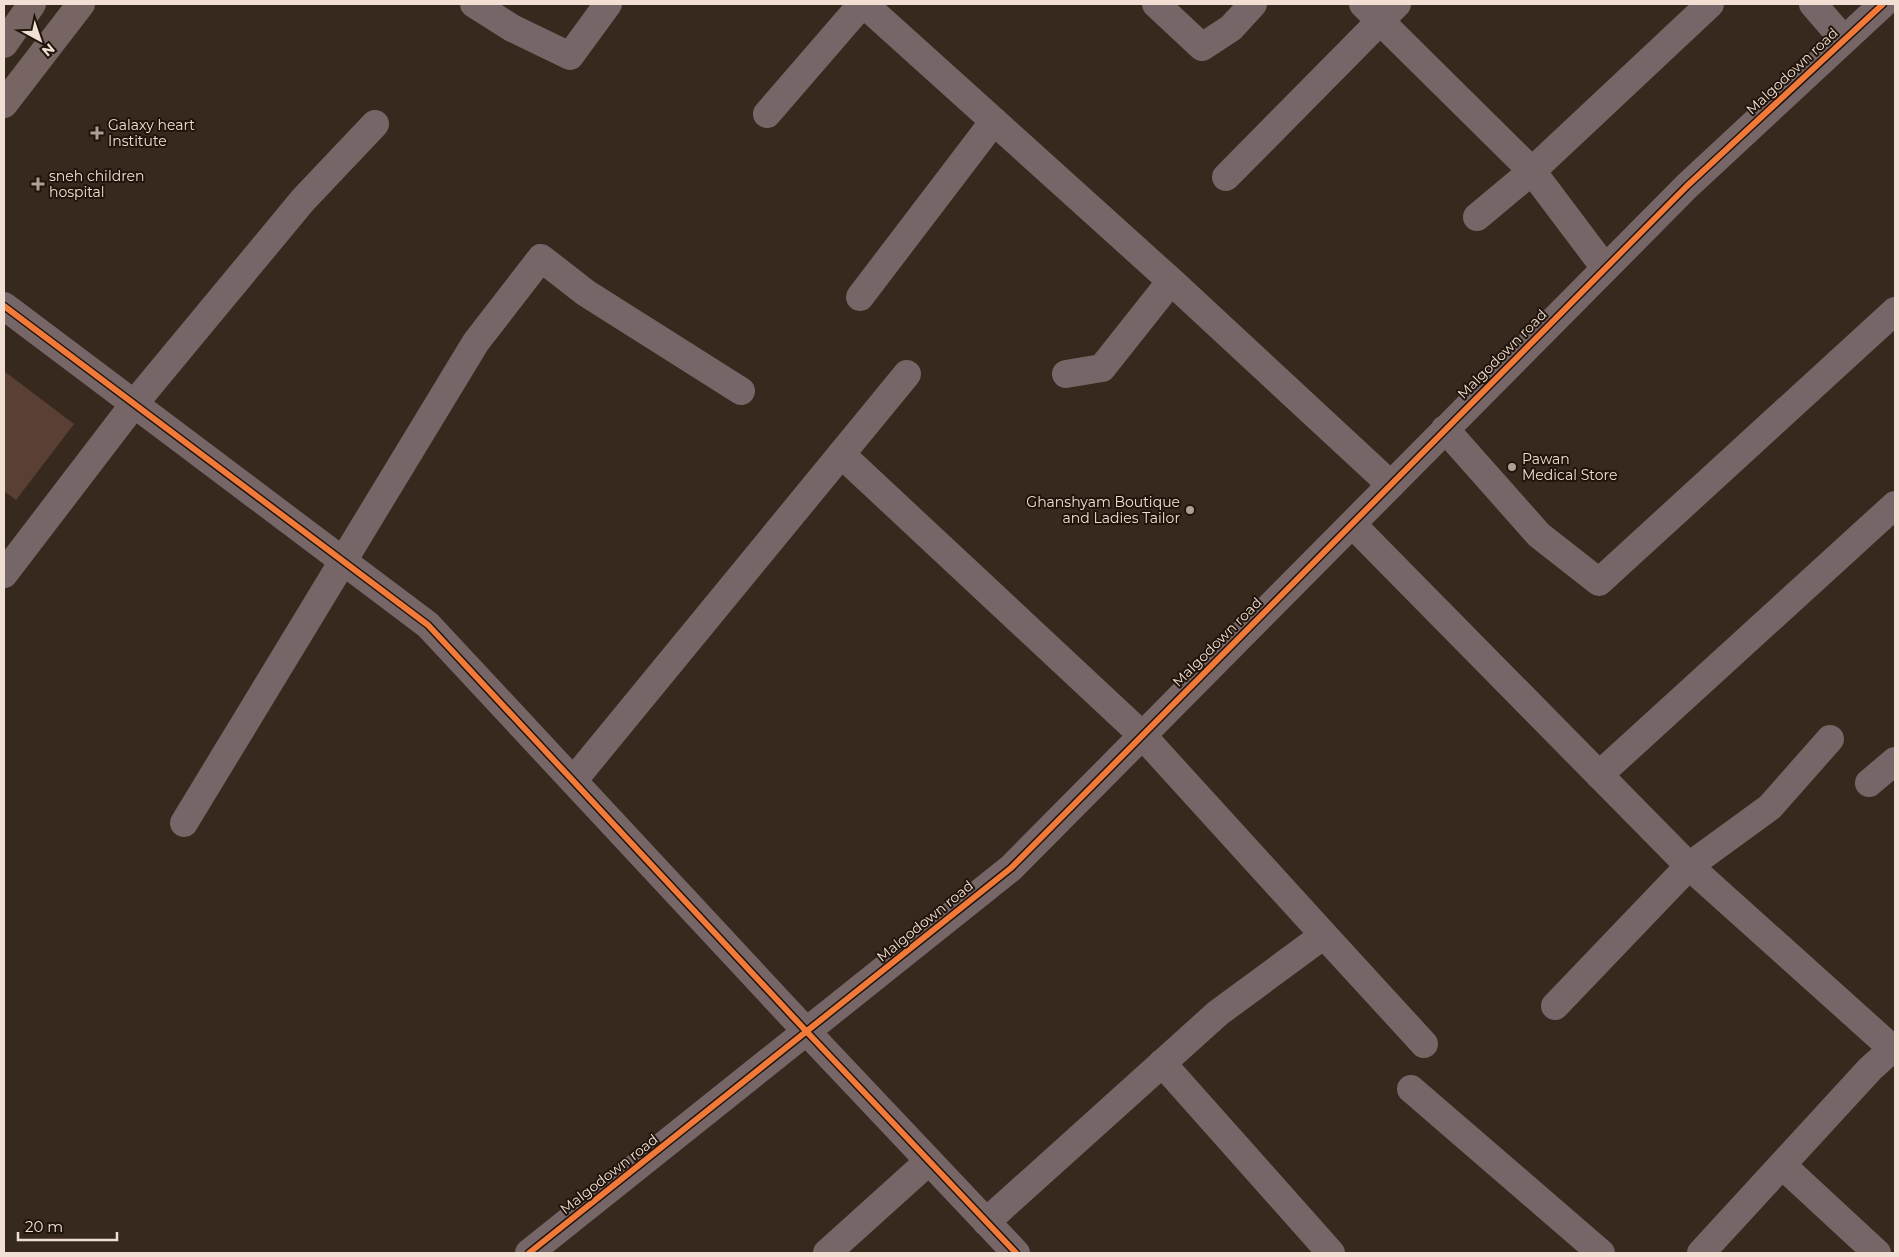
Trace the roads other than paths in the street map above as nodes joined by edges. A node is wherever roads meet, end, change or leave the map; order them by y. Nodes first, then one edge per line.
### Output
1 (32, 4) edge
2 (80, 4) edge
3 (474, 4) edge
4 (608, 4) edge
5 (863, 4) edge
6 (1156, 4) edge
7 (1253, 4) edge
8 (1710, 4) edge
9 (1813, 4) edge
10 (1883, 4) edge
11 (1380, 10) edge
12 (1844, 40) junction
13 (4, 44) edge
14 (4, 104) edge
15 (767, 114) dead end
16 (994, 121) junction
17 (375, 124) dead end
18 (1532, 171) junction
19 (1226, 177) dead end
20 (1477, 217) dead end
21 (1605, 268) junction
22 (1171, 281) junction
23 (860, 297) dead end
24 (4, 306) edge
25 (1895, 311) edge
26 (907, 374) dead end
27 (1066, 374) dead end
28 (741, 392) dead end
29 (134, 404) junction
30 (1445, 430) junction
31 (842, 454) junction
32 (1391, 484) junction
33 (1895, 504) edge
34 (1352, 524) junction
35 (343, 561) junction
36 (4, 574) edge
37 (1142, 735) junction
38 (1830, 739) dead end
39 (1895, 761) edge
40 (1599, 775) junction
41 (573, 781) junction
42 (1869, 783) dead end
43 (184, 823) dead end
44 (1688, 866) junction
45 (1324, 936) junction
46 (1555, 1006) dead end
47 (807, 1032) junction
48 (1424, 1044) dead end
49 (1894, 1050) edge
50 (1162, 1063) junction
51 (1411, 1089) dead end
52 (929, 1161) junction
53 (1782, 1165) junction
54 (986, 1222) junction
55 (529, 1253) edge
56 (827, 1253) edge
57 (1016, 1253) edge
58 (1331, 1253) edge
59 (1601, 1253) edge
60 (1701, 1253) edge
61 (1877, 1253) edge

1 - 13 main road
2 - 14 main road
3 - 4 street
5 - 15 street
5 - 16 street
6 - 7 street
8 - 18 street
9 - 12 street
10 - 12 street, Malgodown road
11 - 18 street
11 - 19 street
12 - 21 street, Malgodown road
16 - 22 street
16 - 23 street
17 - 29 street
18 - 20 street
18 - 21 street
21 - 30 street, Malgodown road
22 - 27 street
22 - 32 street
24 - 29 street
25 - 30 street
26 - 31 street
28 - 35 street
29 - 35 street
29 - 36 street
30 - 32 street, Malgodown road
31 - 37 street
31 - 41 street
32 - 34 street, Malgodown road
33 - 40 street
34 - 37 street, Malgodown road
34 - 40 street
35 - 41 street
35 - 43 street
37 - 45 street
37 - 47 street, Malgodown road
38 - 44 street
39 - 42 street
40 - 44 street
41 - 47 street
44 - 46 street
44 - 49 street
45 - 48 street
45 - 50 street
47 - 52 street
47 - 55 street, Malgodown road
49 - 53 street
50 - 54 street
50 - 58 street
51 - 59 street
52 - 54 street
52 - 56 street
53 - 60 street
53 - 61 street
54 - 57 street

